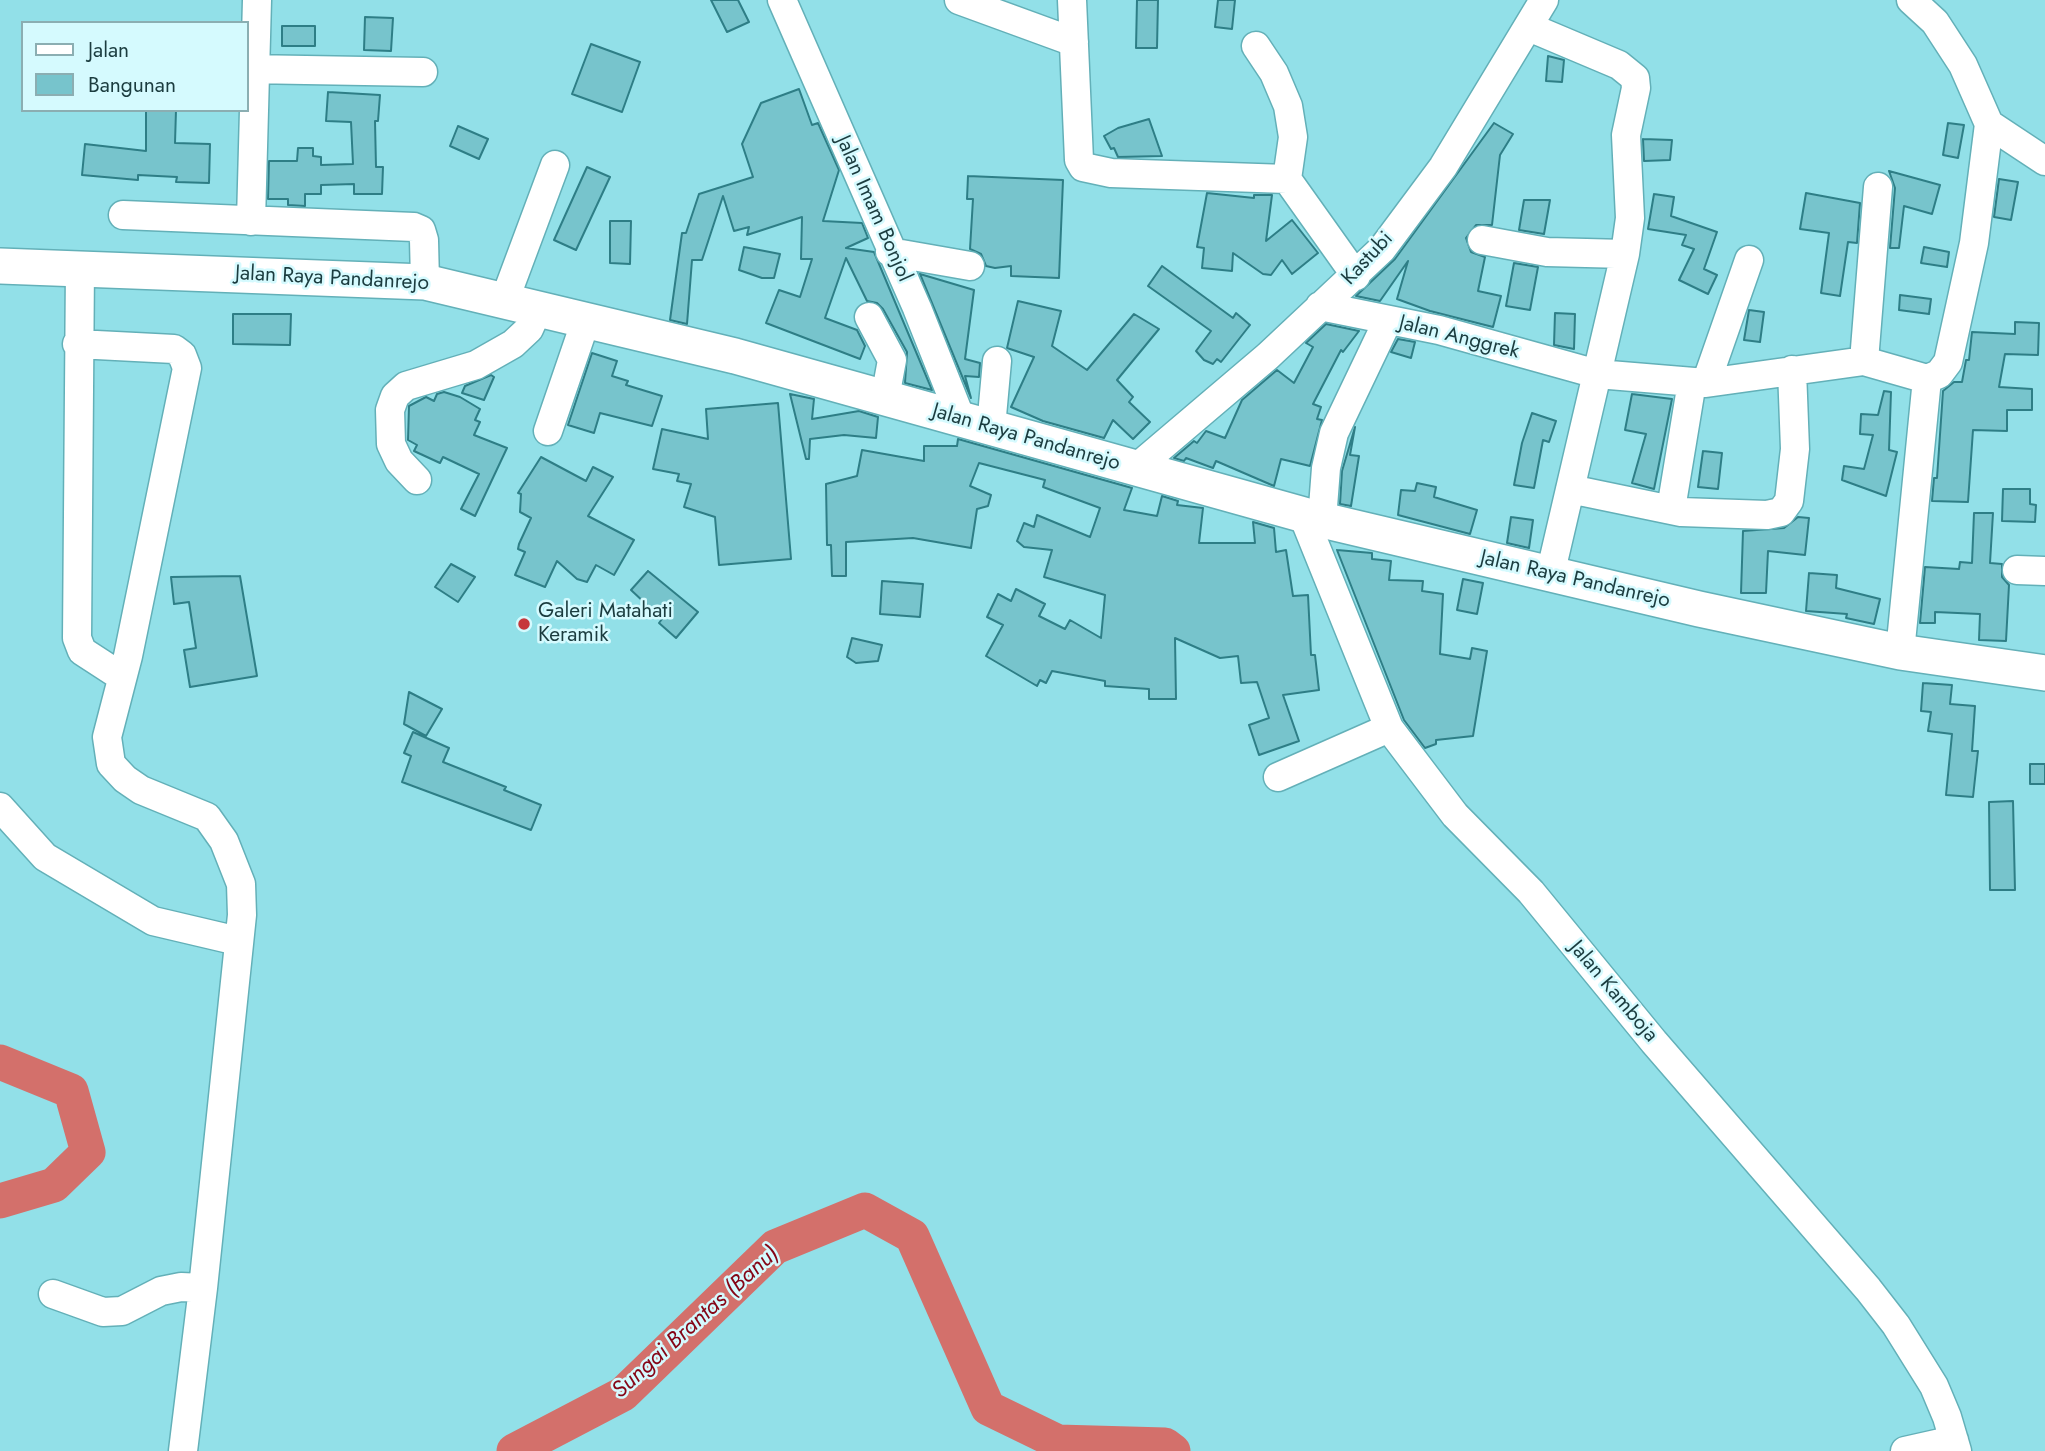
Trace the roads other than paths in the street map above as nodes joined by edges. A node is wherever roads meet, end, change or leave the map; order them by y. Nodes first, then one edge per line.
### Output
1 (257, 0) edge
2 (782, 0) edge
3 (959, 0) edge
4 (1072, 0) edge
5 (1544, 0) edge
6 (1911, 0) edge
7 (1529, 27) junction
8 (1074, 42) junction
9 (1256, 46) dead end
10 (250, 69) edge
11 (422, 72) dead end
12 (1989, 124) junction
13 (2045, 161) edge
14 (555, 165) dead end
15 (1287, 178) junction
16 (1878, 187) dead end
17 (123, 215) dead end
18 (251, 221) junction
19 (1482, 240) dead end
20 (890, 252) junction
21 (1625, 254) junction
22 (1749, 260) dead end
23 (0, 266) edge
24 (80, 266) junction
25 (970, 266) dead end
26 (1356, 276) junction
27 (425, 282) junction
28 (505, 299) junction
29 (1320, 306) junction
30 (538, 309) junction
31 (869, 317) dead end
32 (1388, 320) junction
33 (585, 323) junction
34 (77, 344) junction
35 (997, 360) dead end
36 (1864, 361) junction
37 (1792, 370) junction
38 (1597, 374) junction
39 (1927, 379) junction
40 (1699, 382) junction
41 (885, 398) junction
42 (976, 423) junction
43 (548, 431) dead end
44 (1135, 469) junction
45 (417, 480) dead end
46 (1570, 489) junction
47 (1671, 509) junction
48 (1312, 517) junction
49 (2017, 570) dead end
50 (2045, 571) edge
51 (1550, 575) junction
52 (1900, 652) junction
53 (2045, 673) edge
54 (122, 677) junction
55 (1389, 728) junction
56 (1278, 777) dead end
57 (0, 807) edge
58 (238, 941) junction
59 (204, 1288) junction
60 (53, 1294) dead end
61 (1956, 1445) edge
62 (183, 1451) edge
63 (1905, 1451) edge

1 - 10 street
2 - 20 street, Jalan Imam Bonjol
3 - 8 street
4 - 8 street
5 - 7 street, Kastubi
6 - 12 street
7 - 21 street
7 - 26 street, Kastubi
8 - 15 street
9 - 15 street
10 - 11 street
10 - 18 street
12 - 13 street
12 - 39 street
14 - 28 street
15 - 26 street
16 - 36 street
17 - 18 street
18 - 27 street
19 - 21 street
20 - 25 street
20 - 42 street, Jalan Imam Bonjol
21 - 38 street
22 - 40 street
23 - 24 main road, Jalan Raya Pandanrejo
24 - 27 main road, Jalan Raya Pandanrejo
24 - 34 street
26 - 29 street, Kastubi
27 - 28 main road, Jalan Raya Pandanrejo
28 - 30 main road, Jalan Raya Pandanrejo
29 - 32 street, Jalan Anggrek
29 - 44 street, Kastubi
30 - 33 main road, Jalan Raya Pandanrejo
30 - 45 street
31 - 41 street
32 - 38 street, Jalan Anggrek
32 - 48 street
33 - 41 main road, Jalan Raya Pandanrejo
33 - 43 street
34 - 54 street
34 - 54 street
35 - 42 street
36 - 37 street, Jalan Anggrek
36 - 39 street
37 - 40 street, Jalan Anggrek
37 - 47 street
38 - 40 street, Jalan Anggrek
38 - 46 street
39 - 52 street
40 - 47 street
41 - 42 main road, Jalan Raya Pandanrejo
42 - 44 main road, Jalan Raya Pandanrejo
44 - 48 main road, Jalan Raya Pandanrejo
46 - 47 street
46 - 51 street
48 - 51 main road, Jalan Raya Pandanrejo
48 - 55 street, Jalan Kamboja
49 - 50 street
51 - 52 main road, Jalan Raya Pandanrejo
52 - 53 main road, Jalan Raya Pandanrejo
54 - 58 street
55 - 56 street
55 - 61 street, Jalan Kamboja
57 - 58 street
58 - 59 street
59 - 60 street
59 - 62 street
61 - 63 street

